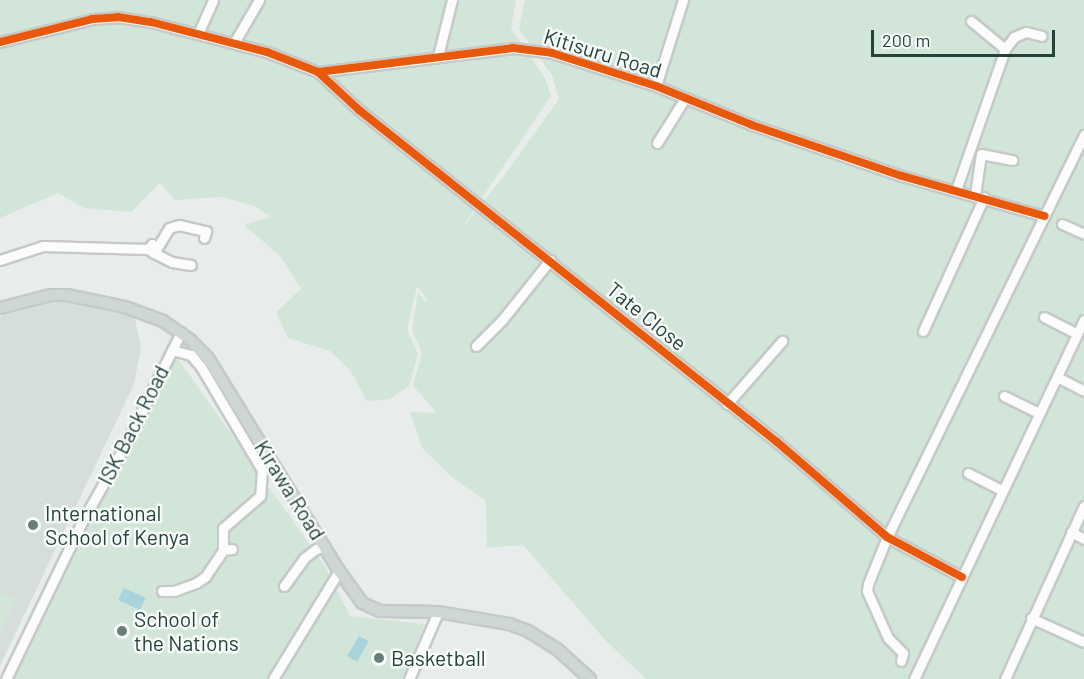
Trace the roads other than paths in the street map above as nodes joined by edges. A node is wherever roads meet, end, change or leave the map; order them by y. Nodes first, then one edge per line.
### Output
1 (213, 0) edge
2 (259, 0) edge
3 (452, 0) edge
4 (683, 0) edge
5 (971, 21) dead end
6 (198, 34) junction
7 (1042, 36) dead end
8 (0, 42) edge
9 (234, 43) junction
10 (1005, 49) junction
11 (438, 56) junction
12 (318, 72) junction
13 (656, 87) junction
14 (685, 98) junction
15 (1084, 135) edge
16 (657, 143) dead end
17 (1012, 160) dead end
18 (956, 190) junction
19 (980, 196) junction
20 (1044, 216) junction
21 (1062, 224) dead end
22 (1084, 234) edge
23 (204, 238) dead end
24 (153, 250) junction
25 (0, 260) edge
26 (550, 260) junction
27 (191, 265) dead end
28 (0, 308) edge
29 (1044, 317) dead end
30 (1084, 320) edge
31 (923, 331) dead end
32 (181, 332) junction
33 (1077, 334) junction
34 (782, 341) dead end
35 (476, 346) dead end
36 (172, 350) junction
37 (1057, 377) junction
38 (1084, 391) edge
39 (1004, 396) dead end
40 (727, 404) junction
41 (1039, 413) junction
42 (968, 473) dead end
43 (1002, 490) junction
44 (1084, 506) edge
45 (1071, 532) junction
46 (887, 537) junction
47 (1084, 538) edge
48 (325, 546) junction
49 (339, 571) junction
50 (962, 577) junction
51 (284, 586) dead end
52 (162, 591) dead end
53 (438, 612) junction
54 (1031, 618) junction
55 (1084, 642) edge
56 (901, 661) dead end
57 (6, 679) edge
58 (273, 679) edge
59 (409, 679) edge
60 (590, 679) edge
61 (914, 679) edge
62 (1005, 679) edge

1 - 6 street
2 - 9 street
3 - 11 street
4 - 13 street
5 - 10 street
6 - 8 street, Kitisuru Road
6 - 9 street, Kitisuru Road
7 - 10 street
9 - 12 street, Kitisuru Road
10 - 18 street
11 - 12 street, Kitisuru Road
11 - 13 street, Kitisuru Road
12 - 26 street, Tate Close
13 - 14 street, Kitisuru Road
14 - 16 street
14 - 18 street, Kitisuru Road
15 - 20 street
17 - 19 street
18 - 19 street, Kitisuru Road
19 - 20 street, Kitisuru Road
19 - 31 street
20 - 46 street
21 - 22 street
23 - 24 street
24 - 25 street
24 - 27 street
26 - 35 street
26 - 40 street, Tate Close
28 - 32 main road, Kirawa Road
29 - 33 street
30 - 33 street
32 - 36 street, ISK Back Road
32 - 48 main road, Kirawa Road
33 - 37 street
34 - 40 street
36 - 52 street
36 - 57 street, ISK Back Road
37 - 38 street
37 - 41 street
39 - 41 street
40 - 46 street, Tate Close
41 - 43 street
42 - 43 street
43 - 50 street
44 - 45 street
45 - 47 street
45 - 54 street
46 - 50 street, Tate Close
46 - 56 street
48 - 49 main road, Kirawa Road
48 - 51 street
49 - 53 main road, Kirawa Road
49 - 58 street
50 - 61 street
53 - 59 street
53 - 60 main road, Kirawa Road
54 - 55 street
54 - 62 street

